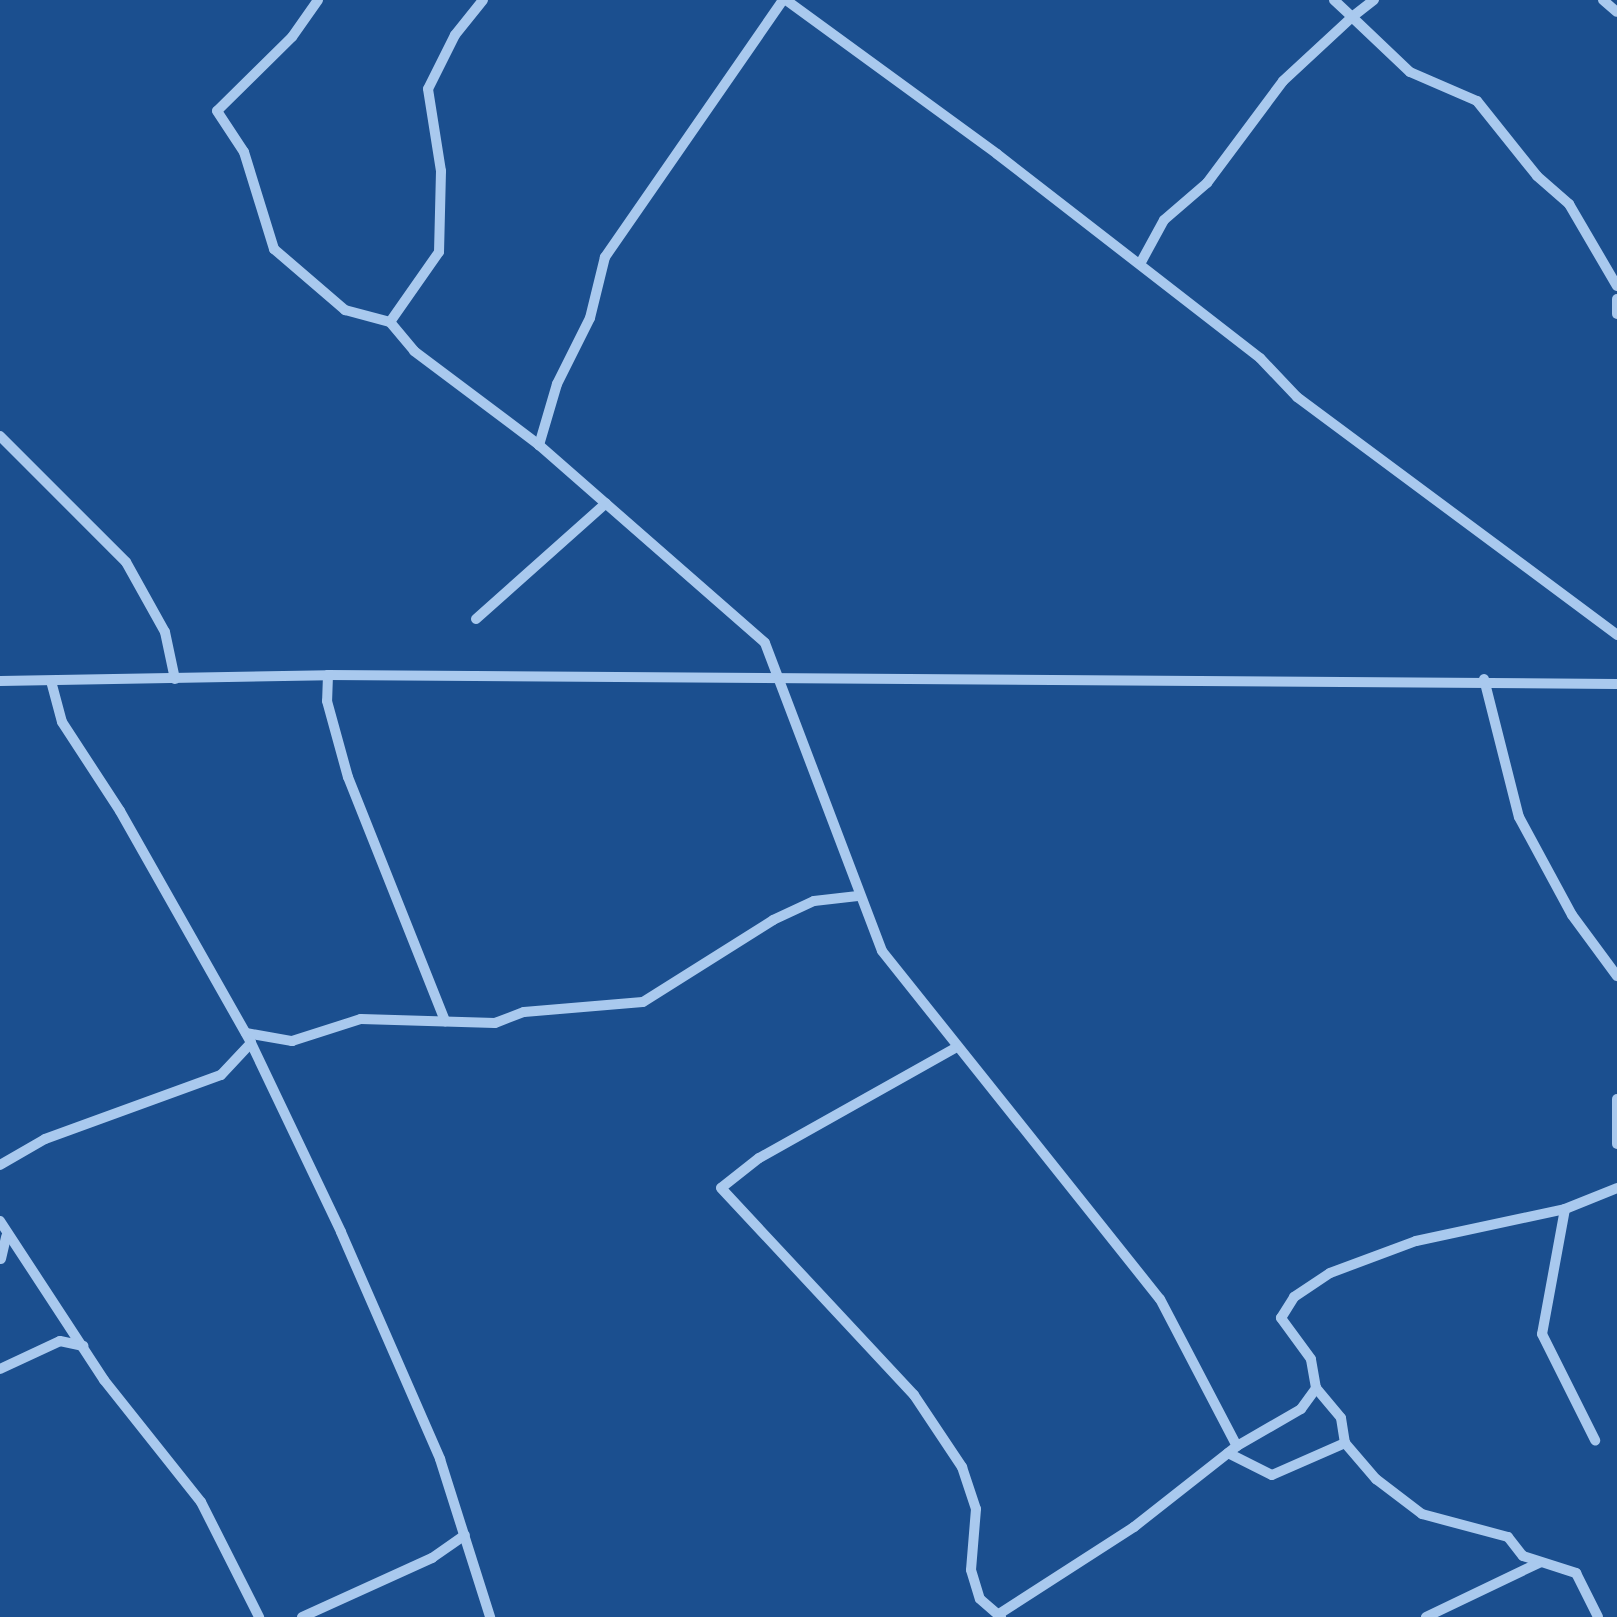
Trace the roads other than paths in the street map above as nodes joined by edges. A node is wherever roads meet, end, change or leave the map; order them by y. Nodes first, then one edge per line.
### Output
1 (318, 0) edge
2 (483, 0) edge
3 (785, 0) edge
4 (1334, 0) edge
5 (1374, 0) edge
6 (1604, 0) edge
7 (1617, 12) edge
8 (1352, 17) junction
9 (1140, 264) junction
10 (1617, 286) edge
11 (1617, 298) edge
12 (1617, 314) edge
13 (390, 322) junction
14 (0, 436) edge
15 (539, 445) junction
16 (606, 502) junction
17 (476, 619) dead end
18 (1617, 636) edge
19 (328, 675) junction
20 (782, 677) junction
21 (175, 679) junction
22 (1484, 680) junction
23 (0, 681) edge
24 (52, 681) junction
25 (1617, 684) edge
26 (858, 896) junction
27 (1617, 976) edge
28 (445, 1020) junction
29 (248, 1038) junction
30 (957, 1047) junction
31 (1617, 1099) edge
32 (1617, 1144) edge
33 (3, 1160) edge
34 (1617, 1188) edge
35 (1565, 1209) junction
36 (0, 1221) edge
37 (6, 1237) junction
38 (19, 1257) junction
39 (1, 1260) edge
40 (71, 1324) junction
41 (60, 1341) junction
42 (83, 1346) junction
43 (0, 1368) edge
44 (1316, 1388) junction
45 (1309, 1400) junction
46 (1332, 1408) junction
47 (1595, 1440) dead end
48 (1345, 1443) junction
49 (1233, 1450) junction
50 (465, 1535) junction
51 (1542, 1562) junction
52 (1000, 1615) edge
53 (259, 1617) edge
54 (302, 1617) edge
55 (490, 1617) edge
56 (1426, 1617) edge
57 (1598, 1617) edge

1 - 13 street
2 - 13 street
3 - 9 street
3 - 15 street
4 - 8 street
5 - 8 street
6 - 7 street
8 - 9 street
8 - 10 street
9 - 18 street
11 - 12 street
13 - 15 street
14 - 21 street
15 - 16 street
16 - 17 street
16 - 20 street
19 - 20 street
19 - 21 street
19 - 28 street
20 - 22 street
20 - 26 street
21 - 24 street
22 - 25 street
22 - 27 street
23 - 24 street
24 - 29 street
26 - 28 street
26 - 30 street
28 - 29 street
29 - 33 street
29 - 50 street
30 - 49 street
30 - 52 street
31 - 32 street
34 - 35 street
35 - 44 street
35 - 47 street
36 - 37 street
37 - 38 street
37 - 39 street
38 - 39 street
38 - 40 street
40 - 41 street
40 - 42 street
41 - 42 street
41 - 43 street
42 - 53 street
44 - 45 street
44 - 46 street
45 - 46 street
45 - 49 street
46 - 48 street
48 - 49 street
48 - 51 street
49 - 52 street
50 - 54 street
50 - 55 street
51 - 56 street
51 - 57 street

